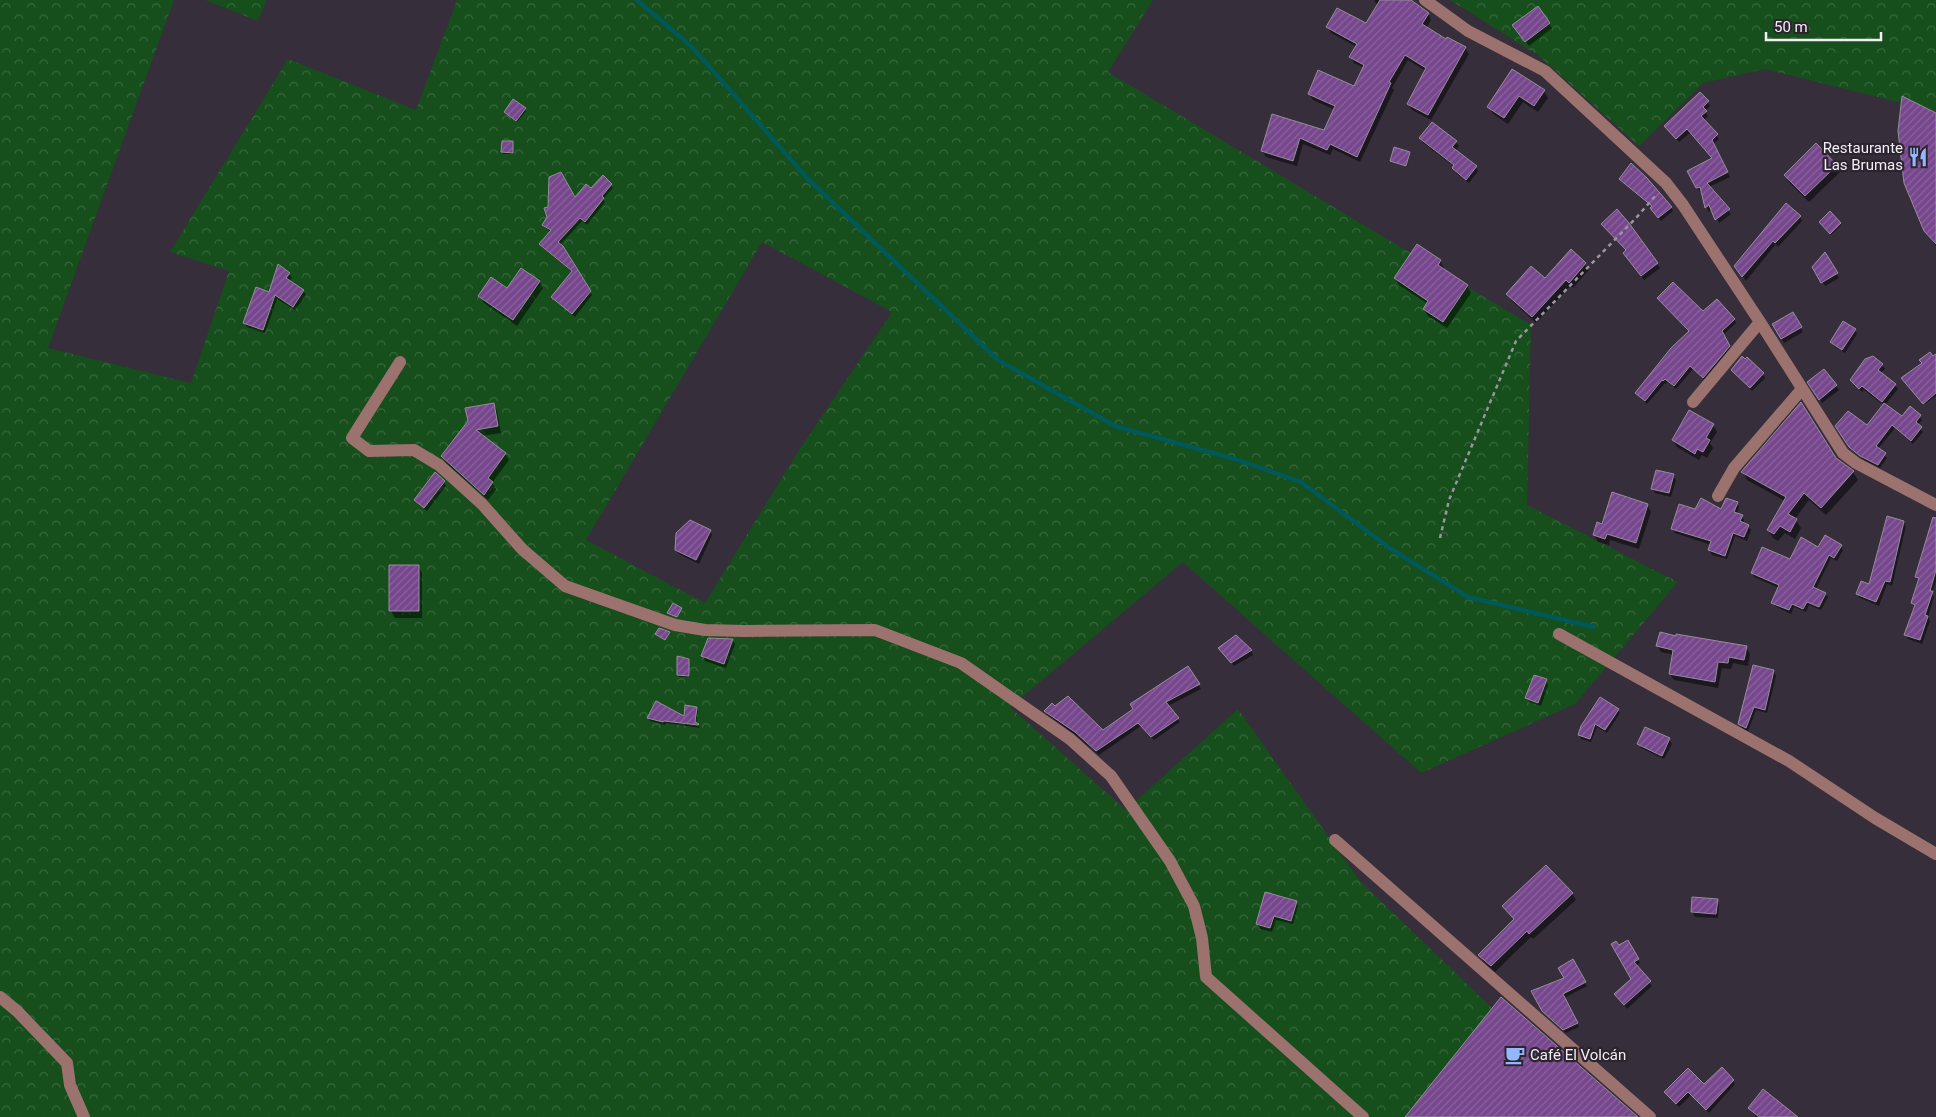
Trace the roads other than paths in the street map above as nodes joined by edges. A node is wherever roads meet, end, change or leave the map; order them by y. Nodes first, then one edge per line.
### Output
1 (1425, 0) edge
2 (1760, 322) junction
3 (400, 362) dead end
4 (1802, 389) junction
5 (1693, 402) dead end
6 (1718, 496) dead end
7 (1936, 506) edge
8 (1559, 634) dead end
9 (1335, 840) dead end
10 (1936, 854) edge
11 (0, 997) edge
12 (84, 1117) edge
13 (1363, 1117) edge
14 (1650, 1117) edge

1 - 2 street
2 - 4 street
2 - 5 street
3 - 13 street
4 - 6 street
4 - 7 street
8 - 10 street
9 - 14 street
11 - 12 street

